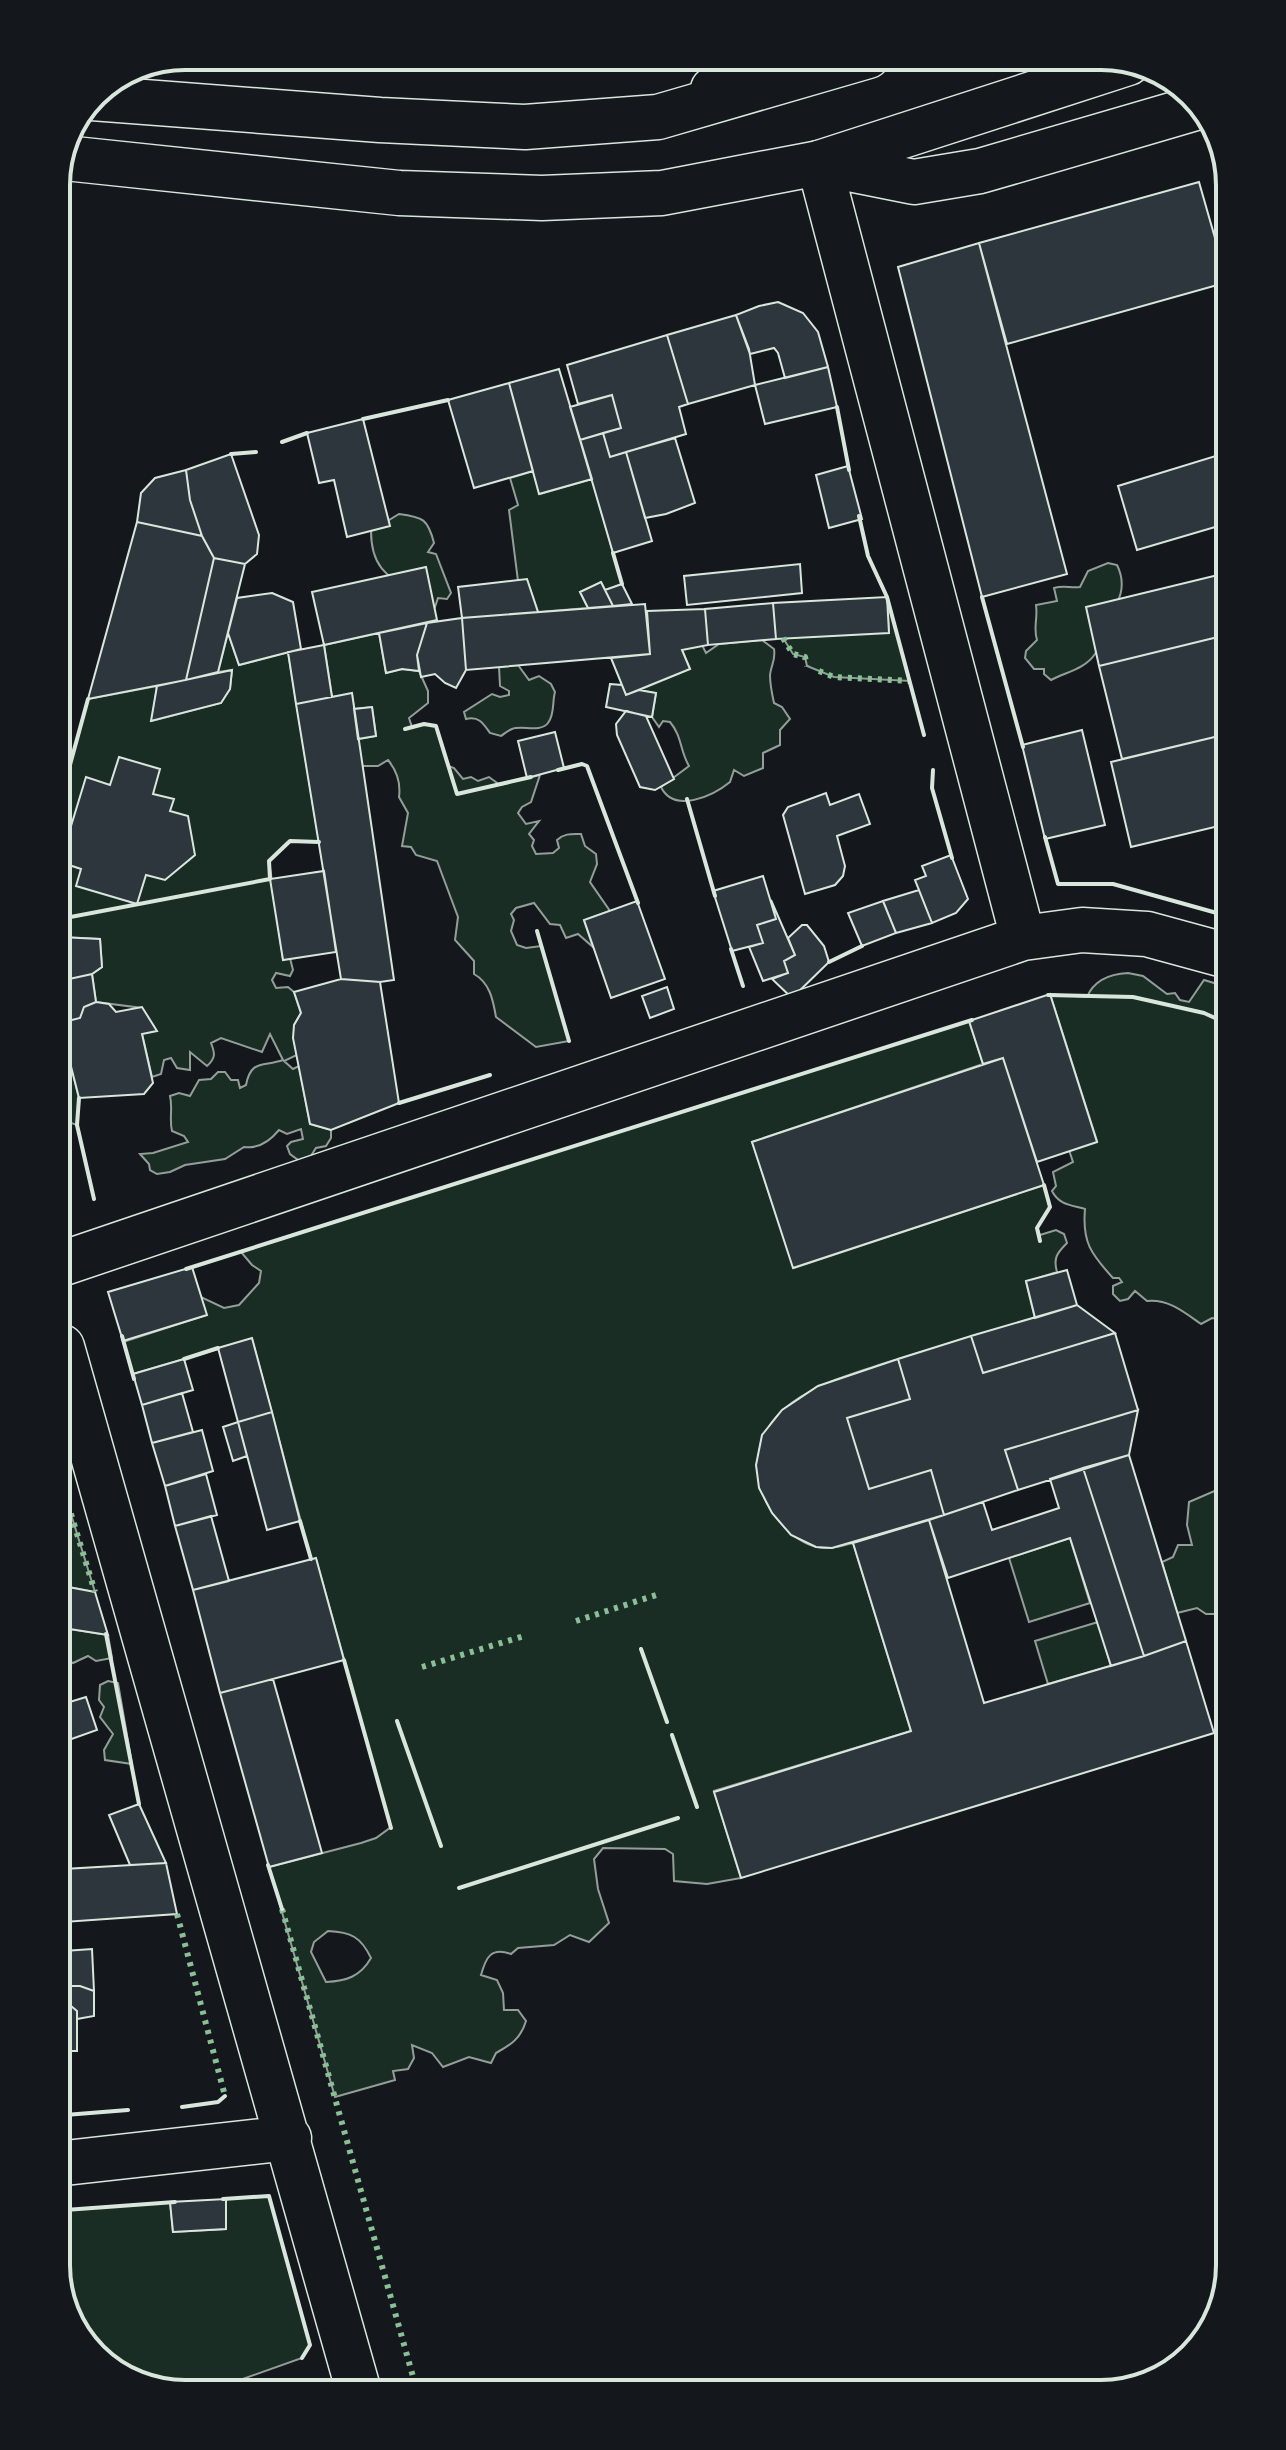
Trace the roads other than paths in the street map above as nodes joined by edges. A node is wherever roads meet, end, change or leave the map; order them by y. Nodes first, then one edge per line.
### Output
1 (750, 70) edge
2 (820, 70) edge
3 (1106, 70) edge
4 (108, 99) edge
5 (1188, 110) edge
6 (658, 117) junction
7 (73, 159) edge
8 (819, 163) junction
9 (1023, 938) junction
10 (1216, 953) edge
11 (70, 1261) edge
12 (70, 1375) edge
13 (289, 2138) junction
14 (70, 2162) edge
15 (356, 2380) edge

1 - 6 main road
2 - 6 main road
3 - 8 main road
4 - 6 main road
5 - 8 main road
7 - 8 main road
8 - 9 main road
9 - 10 main road
9 - 11 main road
12 - 13 main road
13 - 14 main road
13 - 15 main road

